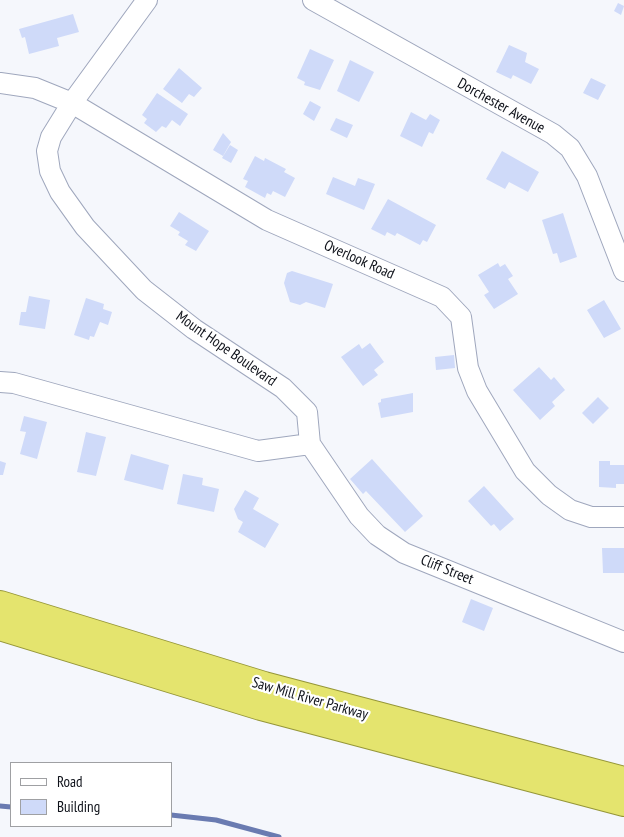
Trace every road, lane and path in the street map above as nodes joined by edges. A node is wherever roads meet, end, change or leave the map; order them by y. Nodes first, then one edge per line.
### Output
1 (147, 0) edge
2 (313, 0) edge
3 (0, 83) edge
4 (72, 103) junction
5 (624, 271) edge
6 (0, 382) edge
7 (310, 444) junction
8 (624, 517) edge
9 (0, 605) edge
10 (0, 626) edge
11 (624, 642) edge
12 (624, 781) edge
13 (624, 802) edge

1 - 4 street, Mount Hope Boulevard
2 - 5 street, Dorchester Avenue
3 - 4 street, Overlook Road
4 - 7 street, Mount Hope Boulevard
4 - 8 street, Overlook Road
6 - 7 street
7 - 11 street, Cliff Street
9 - 12 highway, Saw Mill River Parkway
10 - 13 highway, Saw Mill River Parkway

